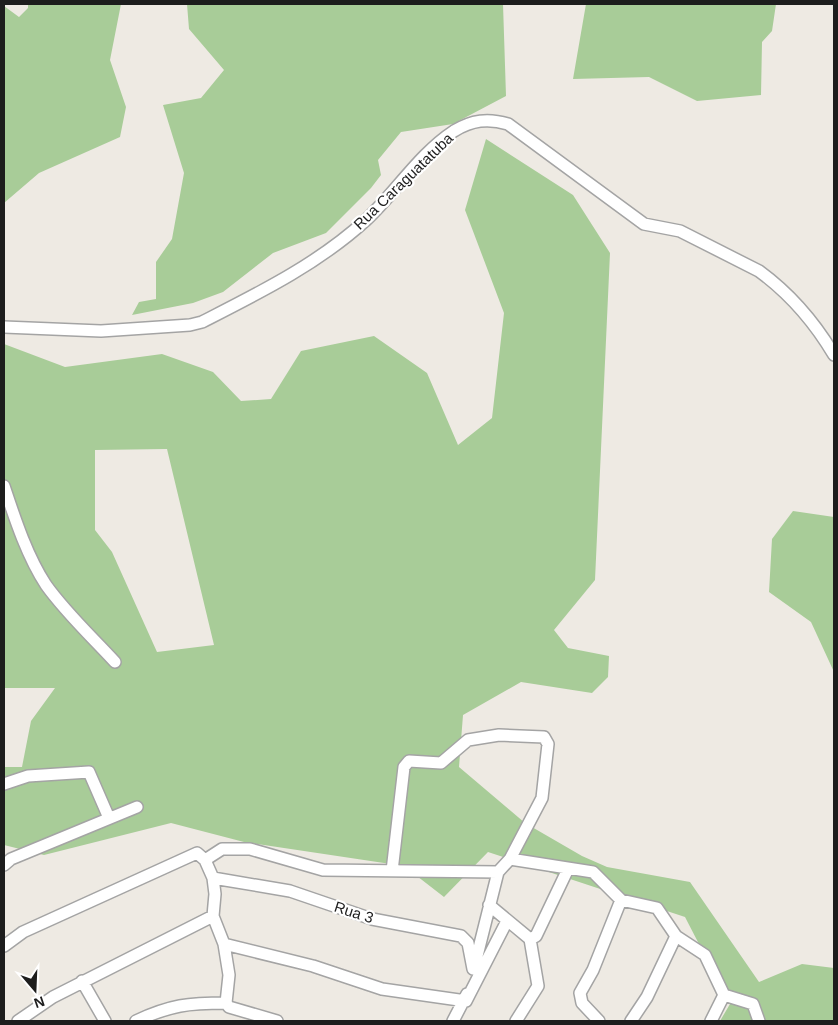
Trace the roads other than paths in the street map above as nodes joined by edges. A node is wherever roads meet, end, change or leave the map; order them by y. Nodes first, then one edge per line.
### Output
1 (4, 327) edge
2 (834, 356) edge
3 (4, 486) edge
4 (116, 662) dead end
5 (4, 784) edge
6 (137, 807) dead end
7 (109, 818) junction
8 (510, 859) junction
9 (206, 860) junction
10 (4, 865) edge
11 (568, 869) junction
12 (392, 871) junction
13 (498, 872) junction
14 (213, 878) junction
15 (621, 900) junction
16 (489, 905) junction
17 (213, 916) junction
18 (507, 921) junction
19 (676, 936) junction
20 (530, 939) junction
21 (224, 944) junction
22 (4, 946) edge
23 (474, 968) junction
24 (82, 981) junction
25 (724, 995) junction
26 (466, 1001) junction
27 (226, 1004) junction
28 (18, 1021) edge
29 (105, 1021) edge
30 (136, 1021) edge
31 (277, 1021) edge
32 (453, 1021) edge
33 (516, 1021) edge
34 (598, 1021) edge
35 (631, 1021) edge
36 (711, 1021) edge
37 (759, 1021) edge

1 - 2 street, Rua Caraguatatuba
3 - 4 street
5 - 7 street
6 - 7 street
7 - 10 street
8 - 11 street
8 - 12 street
8 - 13 street
9 - 12 street
9 - 14 street
9 - 22 street
11 - 15 street
11 - 20 street
12 - 13 street
13 - 16 street
14 - 17 street
14 - 23 street, Rua 3
15 - 19 street
15 - 34 street
16 - 18 street
16 - 23 street
17 - 21 street
17 - 24 street
18 - 20 street
18 - 26 street
19 - 25 street
19 - 35 street
20 - 33 street
21 - 26 street
21 - 27 street
23 - 26 street
24 - 28 street
24 - 29 street
25 - 36 street
25 - 37 street
26 - 32 street
27 - 30 street
27 - 31 street

